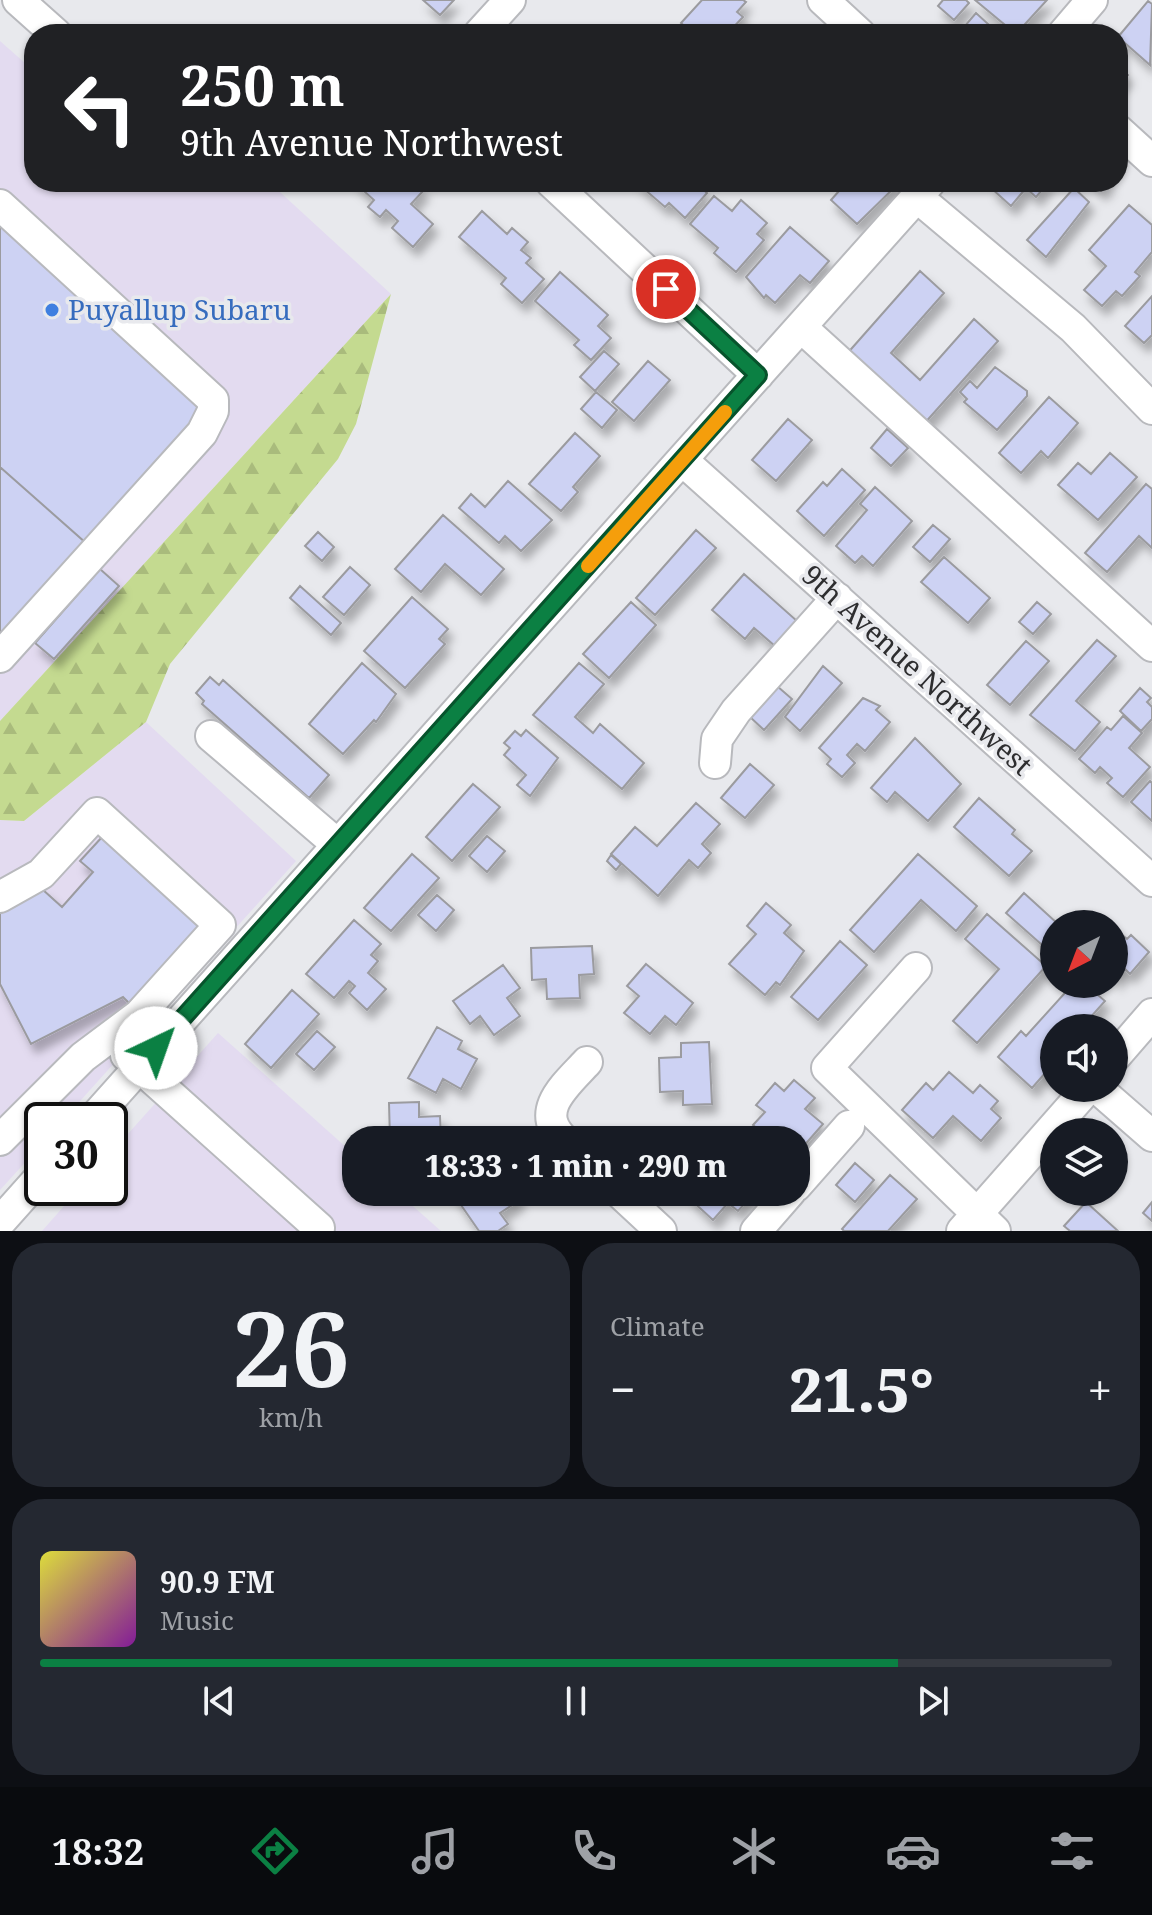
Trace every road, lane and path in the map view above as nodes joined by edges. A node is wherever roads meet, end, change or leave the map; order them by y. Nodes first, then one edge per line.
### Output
1 (18, 0) edge
2 (510, 0) edge
3 (823, 0) edge
4 (1092, 0) edge
5 (45, 24) edge
6 (488, 24) edge
7 (849, 24) edge
8 (1072, 24) edge
9 (1128, 139) edge
10 (1152, 161) edge
11 (562, 192) edge
12 (922, 192) edge
13 (926, 192) edge
14 (0, 205) edge
15 (801, 327) junction
16 (758, 375) junction
17 (1152, 409) edge
18 (682, 460) junction
19 (837, 598) junction
20 (1152, 646) edge
21 (0, 657) edge
22 (211, 736) dead end
23 (715, 763) dead end
24 (338, 845) junction
25 (1152, 881) edge
26 (0, 897) edge
27 (916, 968) dead end
28 (1152, 1014) edge
29 (107, 1037) junction
30 (1128, 1042) edge
31 (587, 1062) dead end
32 (139, 1067) junction
33 (108, 1102) edge
34 (1077, 1102) edge
35 (1113, 1102) edge
36 (553, 1126) edge
37 (849, 1126) dead end
38 (1152, 1136) edge
39 (0, 1140) edge
40 (810, 1170) edge
41 (24, 1195) edge
42 (634, 1206) edge
43 (778, 1206) edge
44 (0, 1222) edge
45 (978, 1226) edge
46 (319, 1228) dead end
47 (661, 1231) edge
48 (756, 1231) edge

1 - 5 street
2 - 6 street
3 - 7 street
4 - 8 street
9 - 10 street
11 - 16 street
12 - 15 street
13 - 17 street
14 - 21 street
15 - 16 street
15 - 20 street
16 - 18 street
18 - 19 street, 9th Avenue Northwest
18 - 24 street
19 - 23 street
19 - 25 street, 9th Avenue Northwest
22 - 24 street
24 - 32 street
26 - 29 street
27 - 45 street
28 - 30 street
29 - 32 street
29 - 39 street
31 - 36 street
32 - 33 street
32 - 46 street
34 - 45 street
35 - 38 street
37 - 40 street
41 - 44 street
42 - 47 street
43 - 48 street

